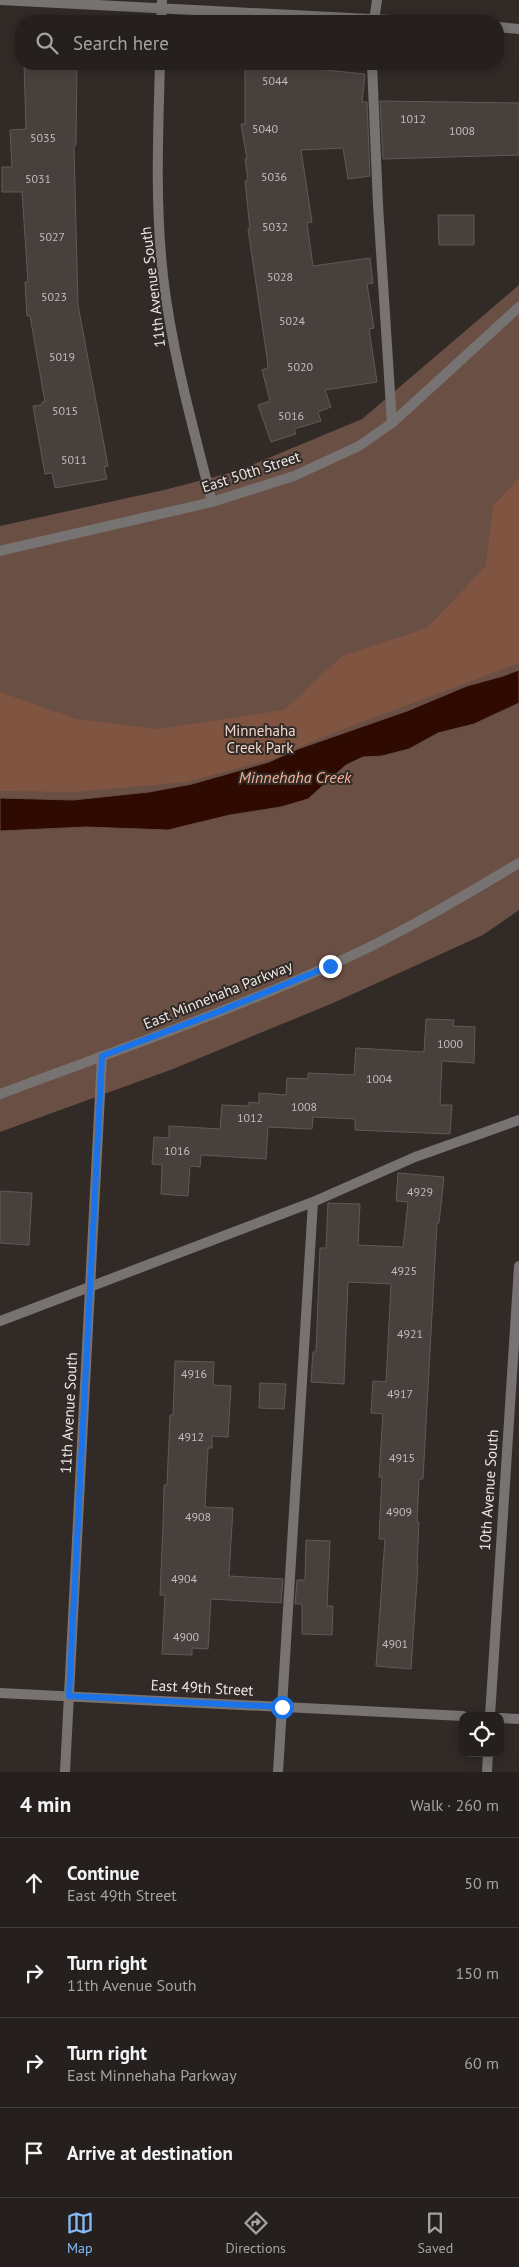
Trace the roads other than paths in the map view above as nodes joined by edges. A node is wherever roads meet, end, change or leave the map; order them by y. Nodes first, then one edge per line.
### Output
1 (0, 0) edge
2 (377, 0) edge
3 (162, 4) edge
4 (308, 15) edge
5 (375, 15) edge
6 (504, 28) edge
7 (519, 29) edge
8 (160, 70) edge
9 (372, 70) edge
10 (519, 307) edge
11 (392, 424) junction
12 (212, 502) junction
13 (0, 551) edge
14 (519, 863) edge
15 (102, 1056) junction
16 (0, 1094) edge
17 (519, 1120) edge
18 (313, 1202) junction
19 (519, 1266) edge
20 (91, 1286) junction
21 (0, 1321) edge
22 (0, 1693) edge
23 (69, 1696) junction
24 (282, 1707) junction
25 (490, 1712) edge
26 (459, 1716) edge
27 (504, 1718) edge
28 (519, 1719) edge
29 (488, 1757) edge
30 (65, 1772) edge
31 (278, 1772) edge
32 (487, 1772) edge

1 - 3 street
2 - 5 street
3 - 4 street
6 - 7 street
8 - 12 street, 11th Avenue South
9 - 11 street
10 - 11 street, East 50th Street
11 - 12 street, East 50th Street
12 - 13 street, East 50th Street
14 - 15 street, East Minnehaha Parkway
15 - 16 street, East Minnehaha Parkway
15 - 20 street, 11th Avenue South
17 - 18 street
18 - 20 street
18 - 24 street
19 - 25 street, 10th Avenue South
20 - 21 street
20 - 23 street, 11th Avenue South
22 - 23 street, East 49th Street
23 - 24 street, East 49th Street
23 - 30 street, 11th Avenue South
24 - 26 street, East 49th Street
24 - 31 street
27 - 28 street
29 - 32 street

